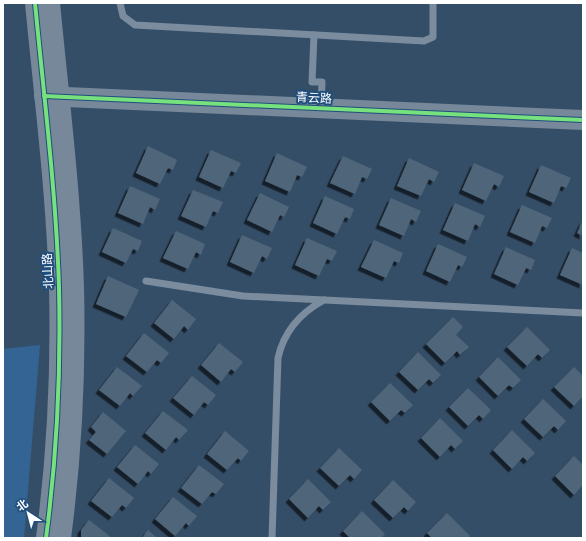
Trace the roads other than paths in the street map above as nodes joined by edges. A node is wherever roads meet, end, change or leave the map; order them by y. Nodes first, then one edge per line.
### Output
1 (35, 3) edge
2 (50, 3) edge
3 (120, 3) edge
4 (433, 3) edge
5 (314, 35) junction
6 (51, 96) junction
7 (321, 108) junction
8 (583, 120) edge
9 (146, 281) dead end
10 (324, 300) junction
11 (583, 312) edge
12 (46, 538) edge
13 (61, 538) edge
14 (272, 538) edge

1 - 6 street, 北山路
2 - 6 street, 北山路
3 - 5 lane
4 - 5 lane
5 - 7 lane
6 - 7 street, 青云路
6 - 12 street, 北山路
6 - 13 street, 北山路
7 - 8 street, 青云路
9 - 10 lane
10 - 11 lane
10 - 14 lane

